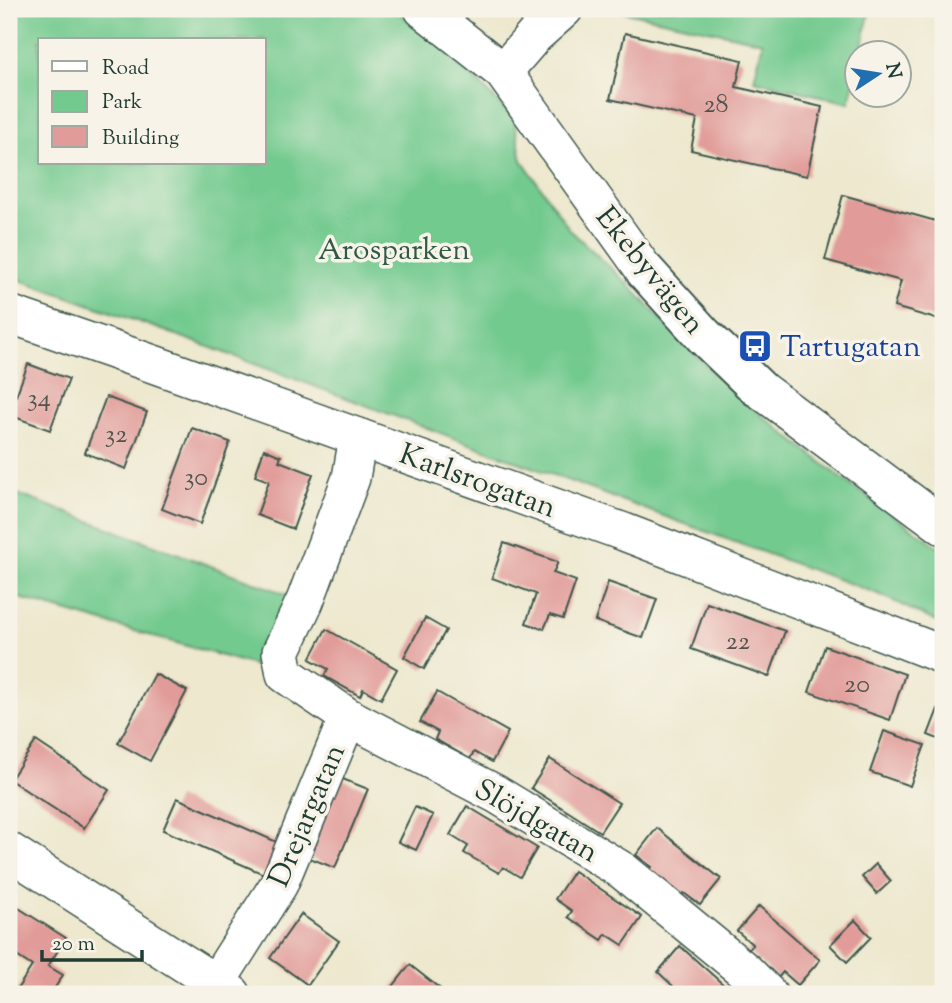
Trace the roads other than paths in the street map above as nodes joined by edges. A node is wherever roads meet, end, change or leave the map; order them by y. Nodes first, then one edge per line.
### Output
1 (423, 9) edge
2 (564, 9) edge
3 (503, 72) junction
4 (645, 271) joint
5 (9, 314) edge
6 (757, 387) joint
7 (359, 437) junction
8 (943, 526) edge
9 (943, 655) edge
10 (348, 717) junction
11 (9, 851) edge
12 (224, 989) edge
13 (768, 994) edge

1 - 3 street, Ekebyvägen
2 - 3 street
3 - 4 street, Ekebyvägen
4 - 6 street, Ekebyvägen
5 - 7 street, Karlsrogatan
6 - 8 street, Ekebyvägen
7 - 9 street, Karlsrogatan
7 - 10 street, Slöjdgatan
10 - 12 street, Drejargatan
10 - 13 street, Slöjdgatan
11 - 12 street

